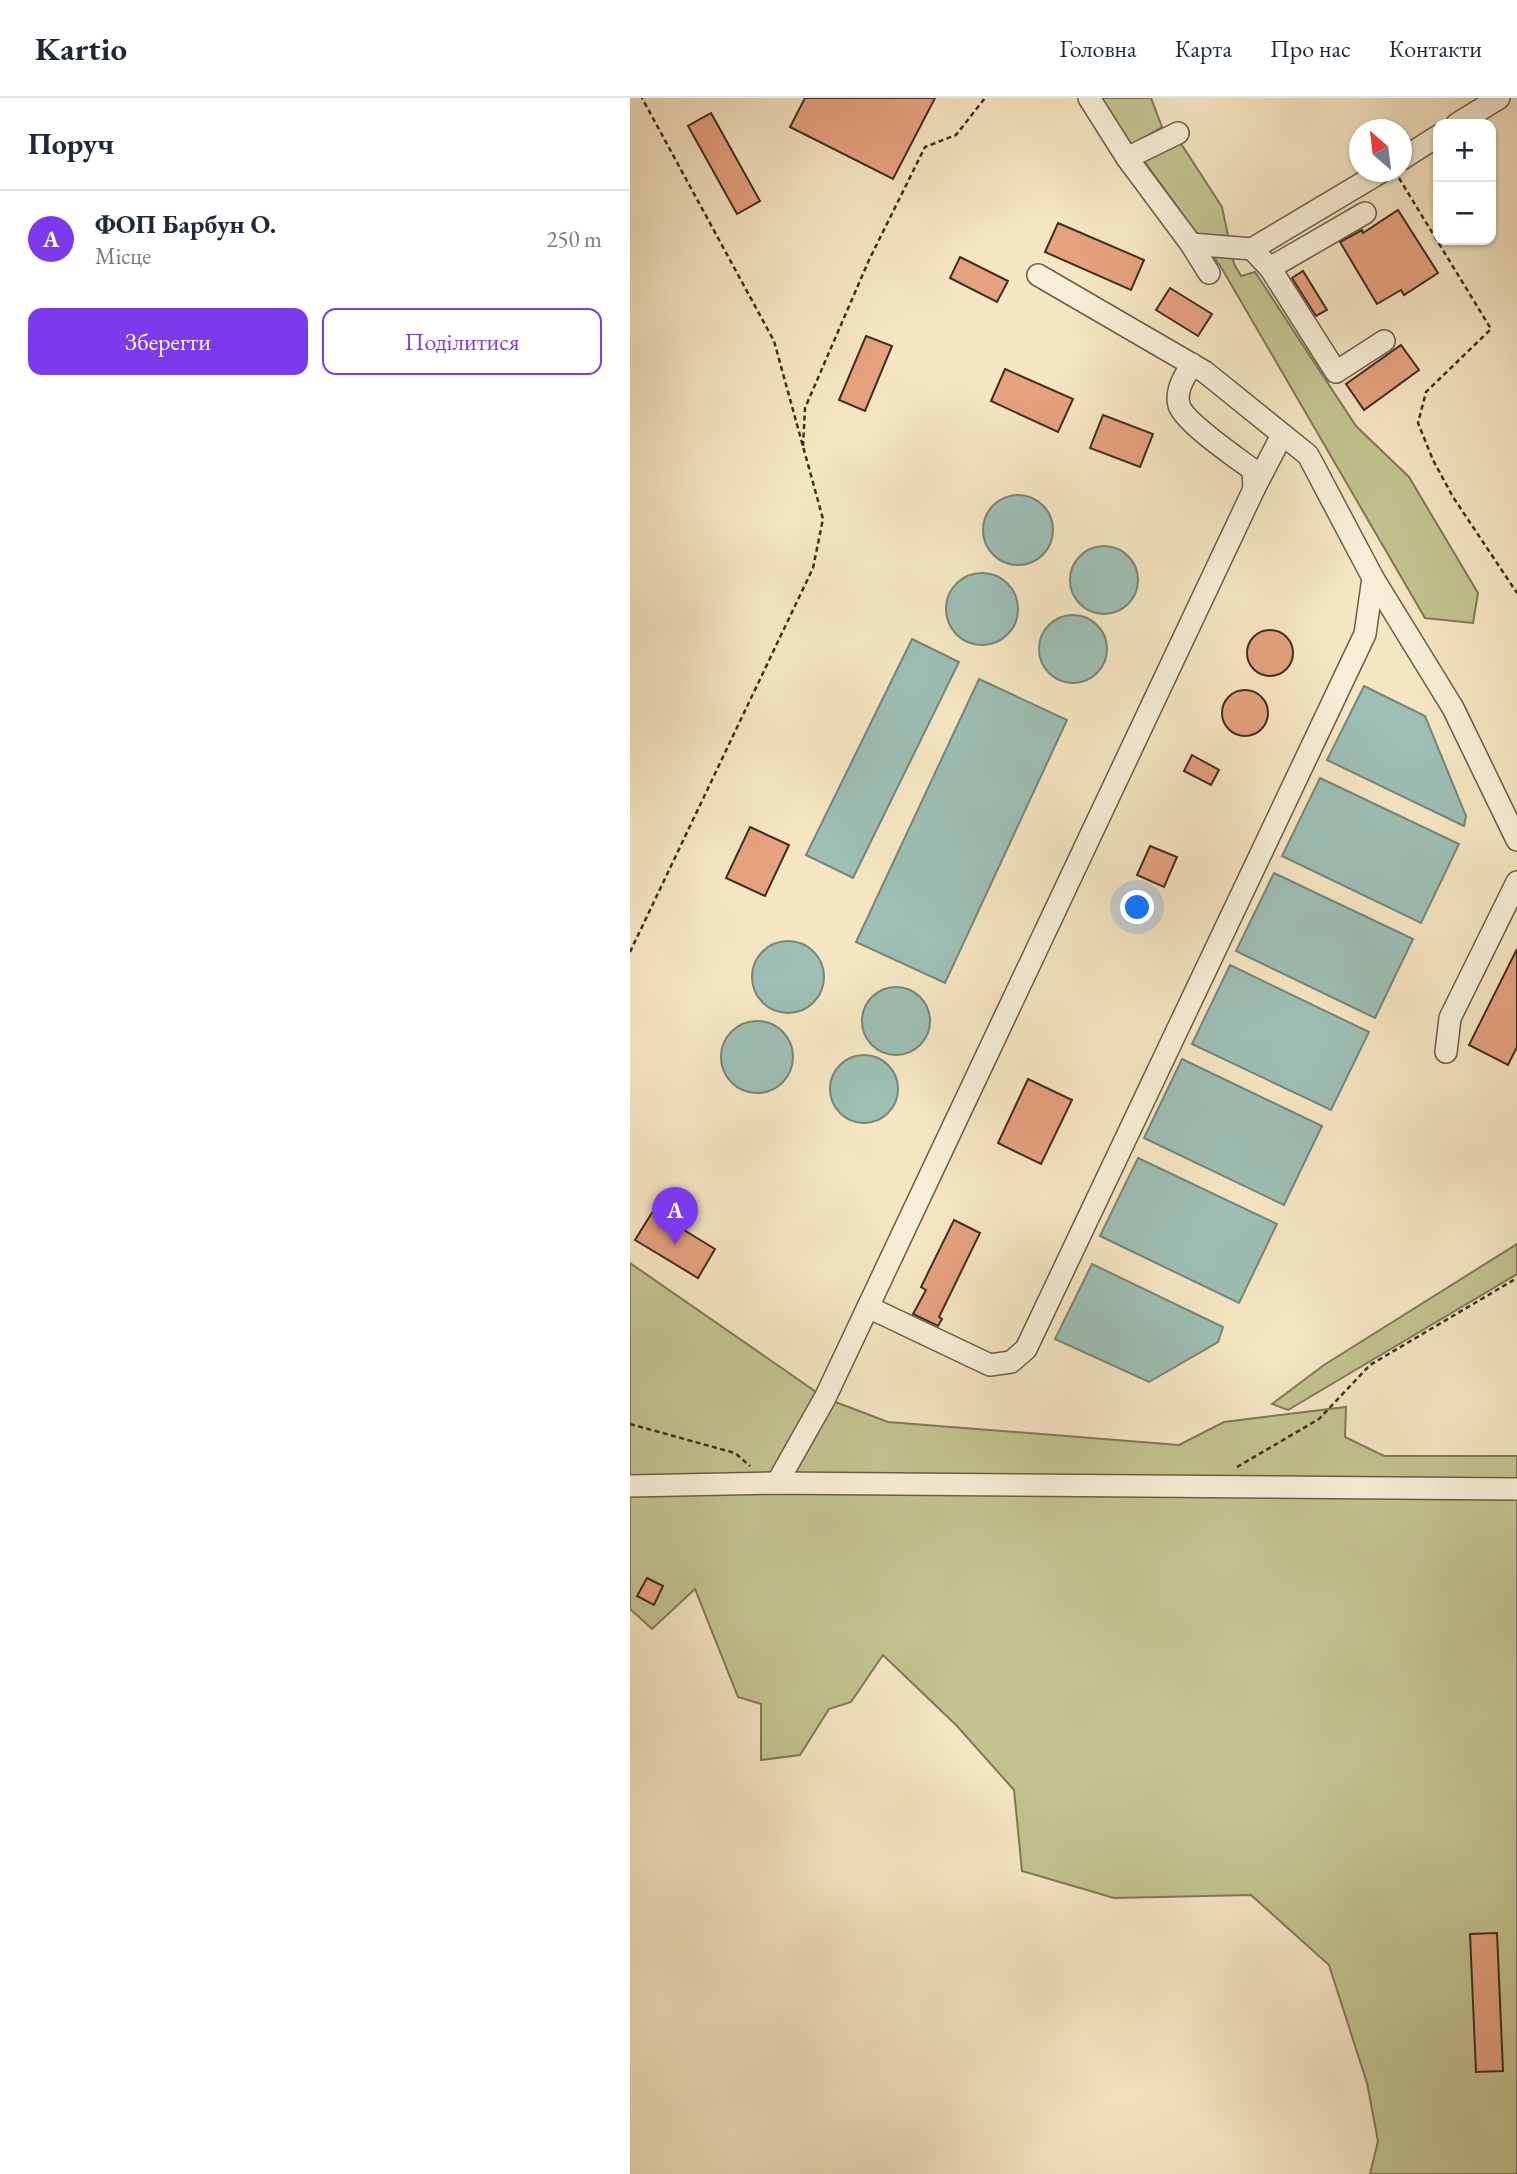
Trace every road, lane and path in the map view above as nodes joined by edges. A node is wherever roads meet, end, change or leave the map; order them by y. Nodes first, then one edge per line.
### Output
1 (642, 98) edge
2 (985, 98) edge
3 (1090, 98) edge
4 (1499, 98) edge
5 (1465, 119) edge
6 (1178, 134) dead end
7 (1433, 140) edge
8 (1412, 154) edge
9 (1127, 158) junction
10 (1369, 182) edge
11 (1402, 182) edge
12 (1365, 213) dead end
13 (1191, 244) junction
14 (1252, 249) junction
15 (1270, 268) junction
16 (1209, 273) dead end
17 (1038, 275) dead end
18 (1384, 341) dead end
19 (1192, 364) junction
20 (1282, 435) junction
21 (803, 450) junction
22 (1254, 489) junction
23 (1373, 578) junction
24 (1517, 593) edge
25 (1517, 840) edge
26 (1517, 882) edge
27 (630, 952) edge
28 (1447, 1052) dead end
29 (1517, 1278) edge
30 (868, 1307) junction
31 (630, 1424) edge
32 (774, 1483) junction
33 (630, 1486) edge
34 (1203, 1488) junction
35 (1517, 1489) edge

1 - 21 path
2 - 21 path
3 - 9 street
4 - 5 street
6 - 9 street
7 - 8 street
9 - 13 street
10 - 14 street
11 - 24 path
12 - 15 street
13 - 14 street
13 - 16 street
14 - 15 street
15 - 18 street
17 - 19 street
19 - 20 street
19 - 22 street
20 - 22 street
20 - 23 street
21 - 27 path
22 - 30 street
23 - 25 street
23 - 30 street
26 - 28 street
29 - 34 path
30 - 32 street
31 - 32 path
32 - 33 street
32 - 34 street
34 - 35 street

